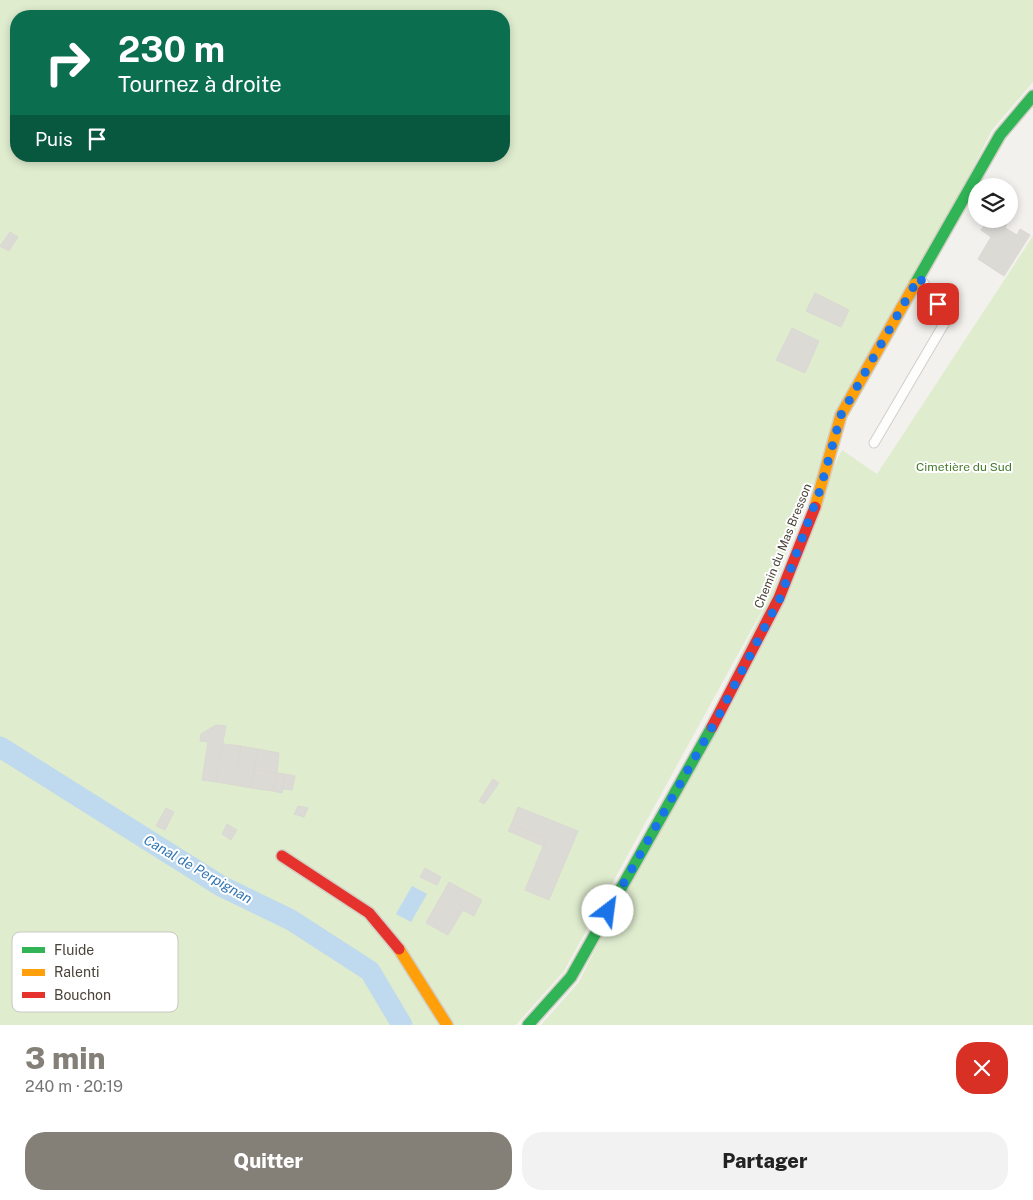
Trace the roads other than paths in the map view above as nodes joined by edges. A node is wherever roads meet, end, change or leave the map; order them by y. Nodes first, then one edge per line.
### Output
1 (1033, 96) edge
2 (919, 277) junction
3 (874, 444) dead end
4 (282, 856) dead end
5 (447, 1025) edge
6 (528, 1025) edge

1 - 2 street, Chemin du Mas Bresson
2 - 3 lane
2 - 6 street, Chemin du Mas Bresson
4 - 5 street

